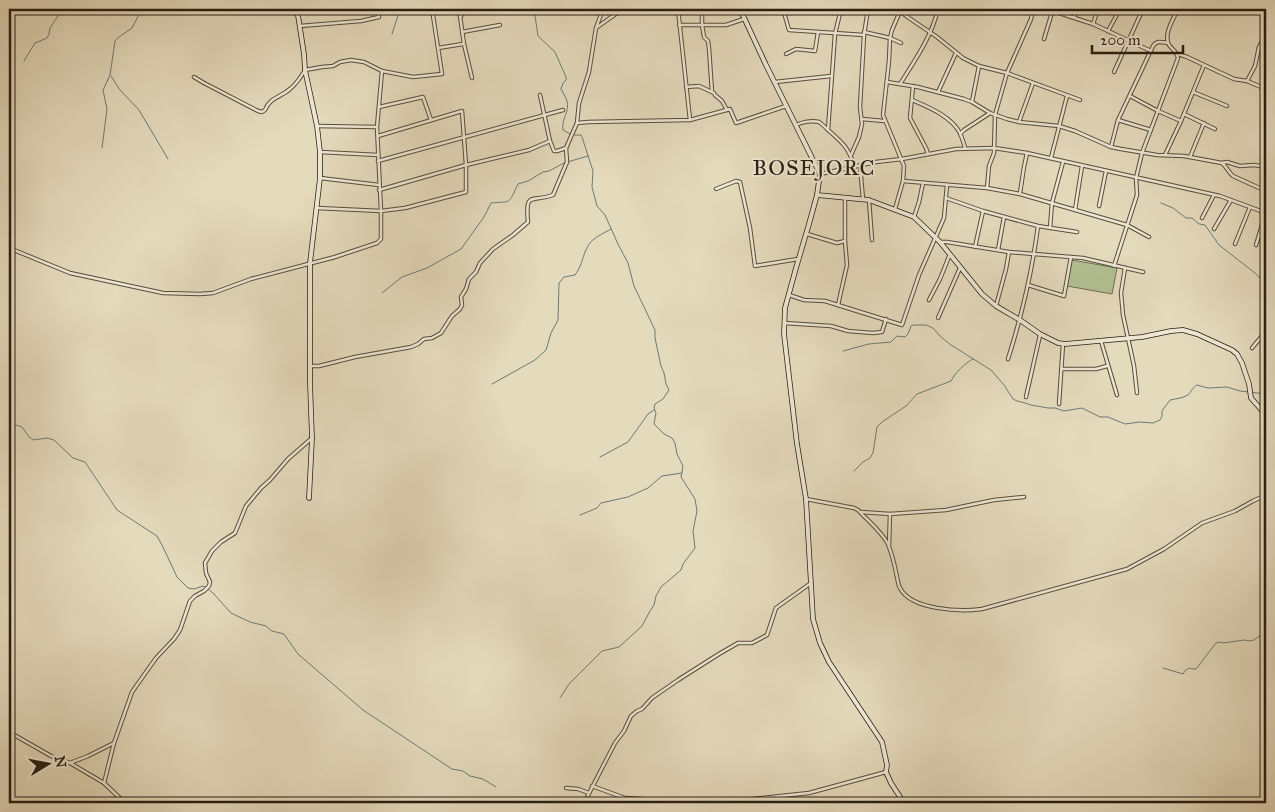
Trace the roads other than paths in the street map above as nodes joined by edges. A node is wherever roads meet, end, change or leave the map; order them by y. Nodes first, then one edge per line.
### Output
1 (297, 9) edge
2 (377, 9) edge
3 (432, 9) edge
4 (459, 9) edge
5 (467, 9) edge
6 (603, 9) edge
7 (627, 9) edge
8 (678, 9) edge
9 (702, 9) edge
10 (740, 9) edge
11 (783, 9) edge
12 (842, 9) edge
13 (868, 9) edge
14 (900, 9) edge
15 (938, 9) edge
16 (1033, 9) edge
17 (1076, 9) edge
18 (1098, 9) edge
19 (1120, 9) edge
20 (1143, 9) edge
21 (1178, 9) edge
22 (1053, 10) edge
23 (460, 17) junction
24 (1074, 17) junction
25 (745, 18) junction
26 (1093, 24) junction
27 (500, 25) dead end
28 (679, 25) junction
29 (702, 25) junction
30 (300, 26) junction
31 (596, 28) junction
32 (930, 31) junction
33 (1108, 31) junction
34 (462, 32) junction
35 (818, 32) junction
36 (835, 34) junction
37 (864, 34) junction
38 (1266, 35) edge
39 (890, 38) junction
40 (1044, 39) dead end
41 (1129, 41) junction
42 (901, 43) dead end
43 (1168, 43) junction
44 (464, 44) junction
45 (438, 48) junction
46 (1152, 51) junction
47 (956, 53) junction
48 (786, 54) dead end
49 (1178, 54) junction
50 (1204, 65) junction
51 (979, 66) junction
52 (305, 70) junction
53 (382, 71) junction
54 (1114, 72) dead end
55 (1007, 73) junction
56 (831, 76) junction
57 (194, 77) dead end
58 (472, 78) dead end
59 (1247, 80) junction
60 (774, 82) junction
61 (887, 82) junction
62 (1033, 83) junction
63 (900, 84) junction
64 (913, 86) junction
65 (686, 87) junction
66 (1266, 89) edge
67 (712, 92) junction
68 (1193, 92) junction
69 (938, 93) junction
70 (540, 95) dead end
71 (1067, 96) junction
72 (1130, 96) junction
73 (912, 100) junction
74 (1080, 100) dead end
75 (972, 102) junction
76 (786, 106) junction
77 (1227, 106) dead end
78 (379, 107) junction
79 (563, 110) dead end
80 (727, 110) junction
81 (1158, 111) junction
82 (990, 113) junction
83 (1184, 114) junction
84 (545, 115) junction
85 (995, 115) junction
86 (862, 119) junction
87 (431, 120) junction
88 (690, 120) junction
89 (1118, 120) junction
90 (884, 121) junction
91 (1181, 121) junction
92 (1020, 122) junction
93 (577, 123) junction
94 (1204, 123) junction
95 (796, 125) junction
96 (317, 126) junction
97 (1059, 126) junction
98 (377, 127) junction
99 (1215, 129) dead end
100 (828, 130) junction
101 (1151, 130) junction
102 (960, 134) junction
103 (377, 136) junction
104 (464, 138) junction
105 (550, 141) junction
106 (1111, 147) junction
107 (566, 148) junction
108 (965, 148) junction
109 (994, 148) junction
110 (320, 152) junction
111 (1028, 153) junction
112 (1142, 153) junction
113 (928, 154) junction
114 (378, 155) junction
115 (851, 155) junction
116 (1165, 155) junction
117 (1190, 157) junction
118 (1051, 158) junction
119 (902, 159) junction
120 (378, 161) junction
121 (1062, 162) junction
122 (1222, 163) junction
123 (466, 165) junction
124 (860, 166) junction
125 (1082, 166) junction
126 (1266, 166) edge
127 (855, 167) junction
128 (1106, 171) junction
129 (820, 174) junction
130 (320, 178) junction
131 (1136, 178) junction
132 (903, 181) junction
133 (923, 183) junction
134 (379, 185) junction
135 (947, 185) junction
136 (987, 188) junction
137 (716, 189) dead end
138 (379, 190) junction
139 (1266, 191) edge
140 (1020, 194) junction
141 (817, 195) junction
142 (1214, 195) junction
143 (845, 197) junction
144 (946, 198) junction
145 (863, 199) junction
146 (869, 200) junction
147 (1231, 200) junction
148 (1052, 203) junction
149 (1099, 206) dead end
150 (1250, 207) junction
151 (317, 208) junction
152 (895, 210) junction
153 (1075, 210) junction
154 (381, 211) junction
155 (983, 211) junction
156 (1266, 212) edge
157 (914, 217) junction
158 (1004, 217) junction
159 (1202, 218) dead end
160 (1127, 224) junction
161 (1038, 226) junction
162 (1050, 228) junction
163 (1214, 229) dead end
164 (1078, 232) dead end
165 (807, 234) junction
166 (936, 236) junction
167 (1148, 237) dead end
168 (872, 240) dead end
169 (845, 241) junction
170 (940, 242) junction
171 (1235, 244) dead end
172 (1256, 245) dead end
173 (975, 247) junction
174 (9, 248) edge
175 (998, 250) junction
176 (1009, 252) junction
177 (950, 254) junction
178 (1034, 254) junction
179 (1071, 256) junction
180 (798, 259) junction
181 (1266, 261) edge
182 (310, 263) junction
183 (960, 266) junction
184 (1114, 266) junction
185 (1125, 268) junction
186 (1143, 272) dead end
187 (1263, 273) dead end
188 (1028, 285) junction
189 (788, 295) junction
190 (928, 300) dead end
191 (838, 305) junction
192 (996, 306) junction
193 (938, 318) dead end
194 (886, 319) junction
195 (1020, 320) junction
196 (784, 323) junction
197 (1266, 331) edge
198 (1040, 334) junction
199 (1128, 338) junction
200 (1101, 341) junction
201 (1064, 344) junction
202 (1252, 348) dead end
203 (1008, 359) dead end
204 (310, 366) junction
205 (1108, 366) junction
206 (1062, 370) junction
207 (1137, 393) dead end
208 (1117, 395) dead end
209 (1026, 397) dead end
210 (1059, 404) dead end
211 (1266, 415) edge
212 (312, 438) junction
213 (1266, 495) edge
214 (1024, 497) dead end
215 (310, 498) dead end
216 (806, 498) junction
217 (860, 512) junction
218 (890, 514) junction
219 (889, 548) junction
220 (811, 583) junction
221 (9, 732) edge
222 (114, 743) junction
223 (70, 763) junction
224 (886, 772) junction
225 (104, 783) junction
226 (592, 786) junction
227 (566, 788) dead end
228 (589, 793) junction
229 (125, 803) edge
230 (584, 803) edge
231 (904, 803) edge

1 - 30 street
2 - 30 street
3 - 45 street
4 - 23 street
5 - 23 street
6 - 31 street
7 - 31 street
8 - 28 street
9 - 29 street
10 - 25 street
11 - 35 street
12 - 36 street
13 - 37 street
14 - 32 street
14 - 39 street
15 - 32 street
16 - 55 street
17 - 24 street
18 - 26 street
19 - 33 street
20 - 41 street
21 - 43 street
22 - 24 street
22 - 40 street
23 - 34 street
24 - 26 street
25 - 29 street
25 - 60 street
26 - 33 street
27 - 34 street
28 - 29 street
28 - 65 street
29 - 67 street
30 - 52 street
31 - 93 street
32 - 47 street
32 - 63 street
33 - 41 street
34 - 44 street
35 - 36 street
35 - 48 street
36 - 37 street
36 - 56 street
37 - 39 street
37 - 86 street
38 - 59 street
39 - 42 street
39 - 61 street
41 - 46 street
41 - 54 street
43 - 46 street
43 - 49 street
44 - 45 street
44 - 58 street
45 - 53 street
46 - 72 street
47 - 51 street
47 - 69 street
49 - 50 street
49 - 81 street
50 - 59 street
50 - 68 street
51 - 55 street
51 - 75 street
52 - 53 street
52 - 57 street
52 - 96 street
53 - 78 street
55 - 62 street
55 - 85 street
56 - 60 street
56 - 100 street
59 - 66 street
60 - 76 street
61 - 63 street
61 - 90 street
62 - 71 street
62 - 92 street
63 - 64 street
64 - 69 street
64 - 73 street
65 - 67 street
65 - 88 street
67 - 80 street
68 - 77 street
68 - 83 street
69 - 75 street
70 - 84 street
71 - 74 street
71 - 97 street
72 - 81 street
72 - 89 street
73 - 102 street
73 - 113 street
75 - 82 street
76 - 80 street
76 - 95 street
78 - 87 street
78 - 98 street
79 - 84 street
80 - 88 street
81 - 91 street
81 - 101 street
82 - 85 street
82 - 102 street
83 - 91 street
83 - 94 street
84 - 104 street
84 - 105 street
85 - 92 street
85 - 109 street
86 - 90 street
86 - 115 street
87 - 103 street
87 - 104 street
88 - 93 street
89 - 101 street
89 - 106 street
90 - 119 street
91 - 116 street
92 - 97 street
93 - 107 street
94 - 99 street
94 - 117 street
95 - 100 street
95 - 129 street
96 - 98 street
96 - 110 street
97 - 106 street
97 - 118 street
98 - 103 street
100 - 115 street
101 - 112 street
102 - 108 street
103 - 114 street
104 - 120 street
104 - 123 street
105 - 107 street
105 - 123 street
106 - 112 street
107 - 204 street
108 - 109 street
108 - 113 street
109 - 111 street
109 - 136 street
110 - 114 street
110 - 130 street
111 - 118 street
111 - 140 street
112 - 116 street
112 - 131 street
113 - 119 street
114 - 120 street
115 - 127 street
116 - 117 street
117 - 122 street
118 - 121 street
119 - 124 street
119 - 132 street
120 - 134 street
121 - 125 street
121 - 148 street
122 - 126 street
122 - 139 street
123 - 138 street
123 - 154 street
124 - 127 street
124 - 145 street
125 - 128 street
125 - 153 street
127 - 129 street
128 - 131 street
128 - 149 street
129 - 141 street
130 - 134 street
130 - 151 street
131 - 142 street
131 - 160 street
132 - 133 street
132 - 152 street
133 - 135 street
133 - 157 street
134 - 138 street
135 - 136 street
135 - 144 street
136 - 140 street
137 - 180 street
138 - 154 street
140 - 148 street
141 - 143 street
141 - 165 street
142 - 147 street
142 - 159 street
143 - 145 street
143 - 169 street
144 - 155 street
144 - 166 street
145 - 146 street
146 - 152 street
146 - 168 street
147 - 150 street
147 - 163 street
148 - 153 street
148 - 162 street
150 - 156 street
150 - 171 street
151 - 154 street
151 - 182 street
152 - 157 street
153 - 160 street
154 - 182 street
155 - 158 street
155 - 173 street
156 - 172 street
157 - 166 street
158 - 161 street
158 - 175 street
160 - 167 street
160 - 184 street
161 - 162 street
161 - 178 street
162 - 164 street
165 - 169 street
165 - 180 street
166 - 170 street
166 - 194 street
169 - 191 street
170 - 173 street
170 - 177 street
173 - 175 street
174 - 182 street
175 - 176 street
176 - 178 street
176 - 192 street
177 - 183 street
177 - 190 street
178 - 179 street
178 - 188 street
179 - 184 street
179 - 188 street
180 - 189 street
181 - 187 street
182 - 204 street
183 - 192 street
183 - 193 street
184 - 185 street
185 - 186 street
185 - 199 street
188 - 195 street
189 - 191 street
189 - 196 street
191 - 194 street
192 - 195 street
194 - 196 street
195 - 198 street
195 - 203 street
196 - 216 street
197 - 202 street
198 - 201 street
198 - 209 street
199 - 200 street
199 - 207 street
199 - 211 street
200 - 201 street
200 - 205 street
201 - 206 street
204 - 212 street
205 - 206 street
205 - 208 street
206 - 210 street
212 - 215 street
212 - 222 street
213 - 219 street
214 - 218 street
216 - 217 street
216 - 220 street
217 - 218 street
217 - 219 street
218 - 219 street
220 - 224 street
220 - 226 street
221 - 223 street
222 - 223 street
222 - 225 street
223 - 225 street
224 - 226 street
224 - 231 street
225 - 229 street
226 - 228 street
227 - 228 street
228 - 230 street

